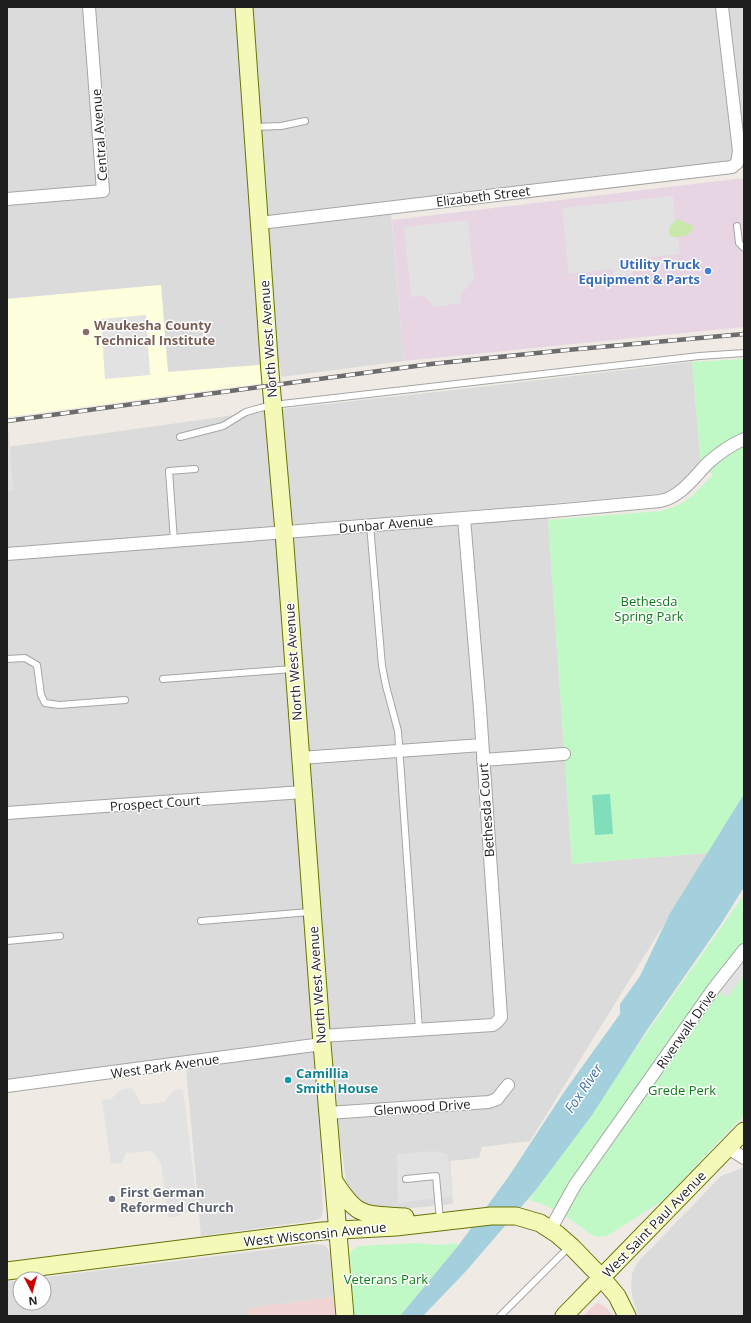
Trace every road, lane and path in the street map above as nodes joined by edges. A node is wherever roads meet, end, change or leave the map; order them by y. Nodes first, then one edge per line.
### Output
1 (90, 7) edge
2 (244, 7) edge
3 (722, 7) edge
4 (738, 92) edge
5 (305, 121) dead end
6 (253, 127) junction
7 (7, 199) edge
8 (260, 223) junction
9 (737, 226) dead end
10 (744, 248) edge
11 (744, 353) edge
12 (273, 405) junction
13 (180, 437) dead end
14 (744, 439) edge
15 (195, 469) dead end
16 (464, 518) junction
17 (370, 525) junction
18 (284, 532) junction
19 (174, 541) junction
20 (7, 554) edge
21 (7, 659) edge
22 (294, 669) junction
23 (163, 680) dead end
24 (125, 700) dead end
25 (482, 745) junction
26 (400, 751) junction
27 (564, 754) dead end
28 (300, 758) junction
29 (483, 760) junction
30 (303, 792) junction
31 (7, 813) edge
32 (312, 912) junction
33 (201, 921) dead end
34 (60, 936) dead end
35 (7, 941) edge
36 (744, 950) edge
37 (419, 1029) junction
38 (322, 1040) junction
39 (508, 1085) dead end
40 (7, 1086) edge
41 (328, 1113) junction
42 (744, 1131) edge
43 (728, 1148) junction
44 (744, 1158) edge
45 (406, 1179) dead end
46 (334, 1181) junction
47 (440, 1222) junction
48 (337, 1230) junction
49 (550, 1230) junction
50 (571, 1246) junction
51 (7, 1270) edge
52 (602, 1278) junction
53 (345, 1316) edge
54 (500, 1316) edge
55 (564, 1316) edge
56 (626, 1316) edge

1 - 7 street, Central Avenue
2 - 6 street, North West Avenue
3 - 4 street
4 - 8 street, Elizabeth Street
5 - 6 lane
6 - 8 street, North West Avenue
8 - 12 street, North West Avenue
9 - 10 lane
11 - 12 lane
12 - 13 lane
12 - 18 street, North West Avenue
14 - 16 street, Dunbar Avenue
15 - 19 lane
16 - 17 street, Dunbar Avenue
16 - 25 street, Bethesda Court
17 - 18 street, Dunbar Avenue
17 - 26 lane
18 - 19 street, Dunbar Avenue
18 - 22 street, North West Avenue
19 - 20 street, Dunbar Avenue
21 - 24 lane
22 - 23 lane
22 - 28 street, North West Avenue
25 - 26 street
25 - 29 street, Bethesda Court
26 - 28 street
26 - 37 lane
27 - 29 street
28 - 30 street, North West Avenue
29 - 37 street, Bethesda Court
30 - 31 street, Prospect Court
30 - 32 street, North West Avenue
32 - 33 lane
32 - 38 street, North West Avenue
34 - 35 lane
36 - 49 street, Riverwalk Drive
37 - 38 street, West Park Avenue
38 - 40 street, West Park Avenue
38 - 41 street, North West Avenue
39 - 41 street, Glenwood Drive
41 - 46 street, North West Avenue
42 - 43 street, West Saint Paul Avenue
43 - 44 street
43 - 52 street, West Saint Paul Avenue
45 - 47 lane
46 - 47 street
46 - 48 street, North West Avenue
47 - 48 street, West Wisconsin Avenue
47 - 49 street, West Wisconsin Avenue
48 - 51 street, West Wisconsin Avenue
48 - 53 street, North West Avenue
49 - 50 street, West Wisconsin Avenue
50 - 52 street, West Wisconsin Avenue
50 - 54 lane
52 - 55 street, West Saint Paul Avenue
52 - 56 street, West Wisconsin Avenue

